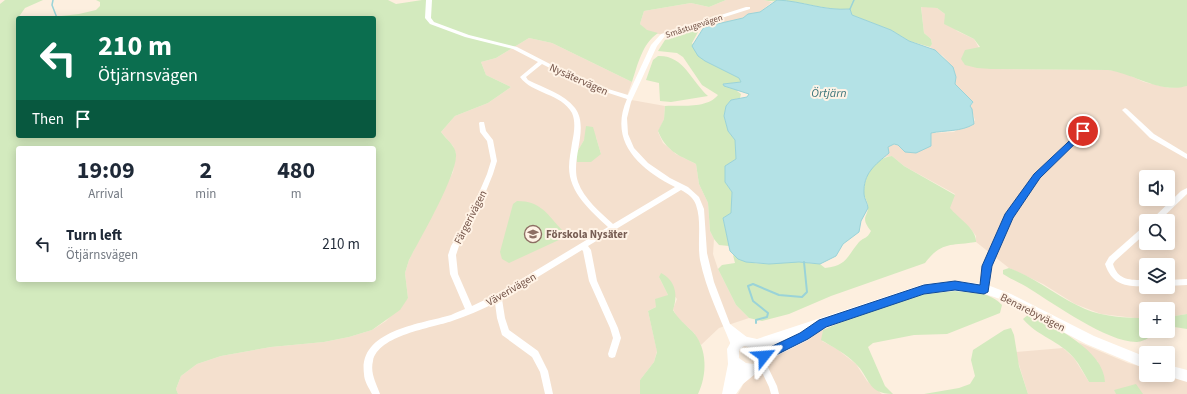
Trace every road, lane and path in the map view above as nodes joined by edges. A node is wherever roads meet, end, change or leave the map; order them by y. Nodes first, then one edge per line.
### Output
1 (429, 0) edge
2 (748, 8) dead end
3 (541, 62) junction
4 (630, 98) junction
5 (1125, 110) dead end
6 (482, 123) dead end
7 (1083, 129) dead end
8 (1187, 157) edge
9 (680, 187) junction
10 (1187, 191) edge
11 (1161, 214) edge
12 (612, 227) junction
13 (1139, 235) edge
14 (583, 246) junction
15 (1187, 282) edge
16 (1139, 283) edge
17 (1175, 283) edge
18 (984, 286) junction
19 (498, 297) junction
20 (470, 311) junction
21 (822, 323) junction
22 (745, 344) junction
23 (612, 354) dead end
24 (1139, 360) edge
25 (735, 362) junction
26 (757, 365) junction
27 (1175, 373) edge
28 (1187, 376) edge
29 (376, 394) edge
30 (549, 394) edge
31 (728, 394) edge
32 (774, 394) edge

1 - 3 street, Nysätervägen
2 - 4 street, Småstugevägen
3 - 4 street, Nysätervägen
3 - 12 street
4 - 9 street
5 - 8 street
6 - 20 street, Färgerivägen
7 - 18 street
9 - 12 street, Väverivägen
9 - 22 street
10 - 11 street
12 - 14 street, Väverivägen
13 - 16 street
14 - 19 street, Väverivägen
14 - 23 street
15 - 17 street
18 - 21 street, Benarebyvägen
18 - 24 street, Benarebyvägen
19 - 20 street, Väverivägen
19 - 30 street
20 - 29 street, Väverivägen
21 - 22 street, Benarebyvägen
21 - 26 street, Benarebyvägen
22 - 25 street, Benarebyvägen
22 - 26 street
25 - 26 street
25 - 31 street, Benarebyvägen
26 - 31 street, Benarebyvägen
26 - 32 street
27 - 28 street

